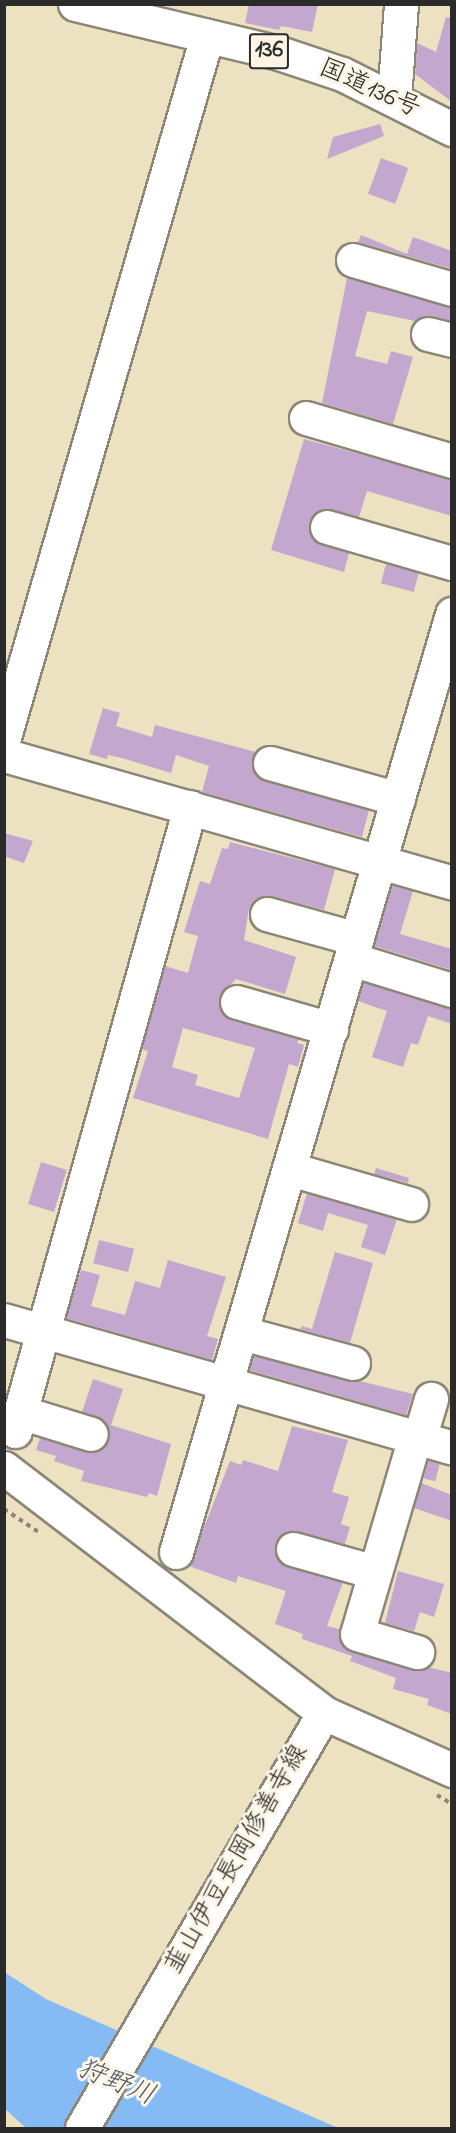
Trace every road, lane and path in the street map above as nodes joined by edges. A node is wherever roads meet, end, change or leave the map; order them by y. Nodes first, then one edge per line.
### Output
1 (75, 4) edge
2 (401, 4) edge
3 (207, 36) junction
4 (394, 98) junction
5 (452, 129) edge
6 (353, 260) dead end
7 (452, 289) edge
8 (306, 418) dead end
9 (452, 461) edge
10 (327, 527) dead end
11 (452, 563) edge
12 (452, 614) edge
13 (4, 737) edge
14 (4, 755) edge
15 (270, 763) dead end
16 (398, 799) junction
17 (190, 807) junction
18 (379, 862) junction
19 (452, 883) edge
20 (267, 914) dead end
21 (354, 949) junction
22 (452, 990) edge
23 (237, 1002) dead end
24 (331, 1029) junction
25 (290, 1170) junction
26 (411, 1204) dead end
27 (4, 1320) edge
28 (42, 1331) junction
29 (242, 1333) junction
30 (353, 1364) dead end
31 (227, 1384) junction
32 (431, 1399) dead end
33 (91, 1434) dead end
34 (417, 1438) junction
35 (452, 1448) edge
36 (4, 1468) edge
37 (293, 1549) dead end
38 (176, 1552) dead end
39 (375, 1572) junction
40 (417, 1652) dead end
41 (320, 1720) junction
42 (452, 1770) edge
43 (82, 2128) edge

1 - 3 main road, 国道136号 / 136
2 - 4 main road
3 - 4 main road, 国道136号 / 136
3 - 13 main road
4 - 5 main road, 国道136号 / 136
6 - 7 main road
8 - 9 main road
10 - 11 main road
12 - 16 main road
14 - 17 main road
15 - 16 main road
16 - 18 main road
17 - 18 main road
17 - 28 main road
18 - 19 main road
18 - 21 main road
20 - 21 main road
21 - 22 main road
21 - 24 main road
23 - 24 main road
24 - 25 main road
25 - 26 main road
25 - 29 main road
27 - 28 main road
28 - 31 main road
28 - 33 main road
29 - 30 main road
29 - 31 main road
31 - 34 main road
31 - 38 main road
32 - 34 main road
34 - 35 main road
34 - 39 main road
36 - 41 main road
37 - 39 main road
39 - 40 main road
41 - 42 main road
41 - 43 main road, 韮山伊豆長岡修善寺線

